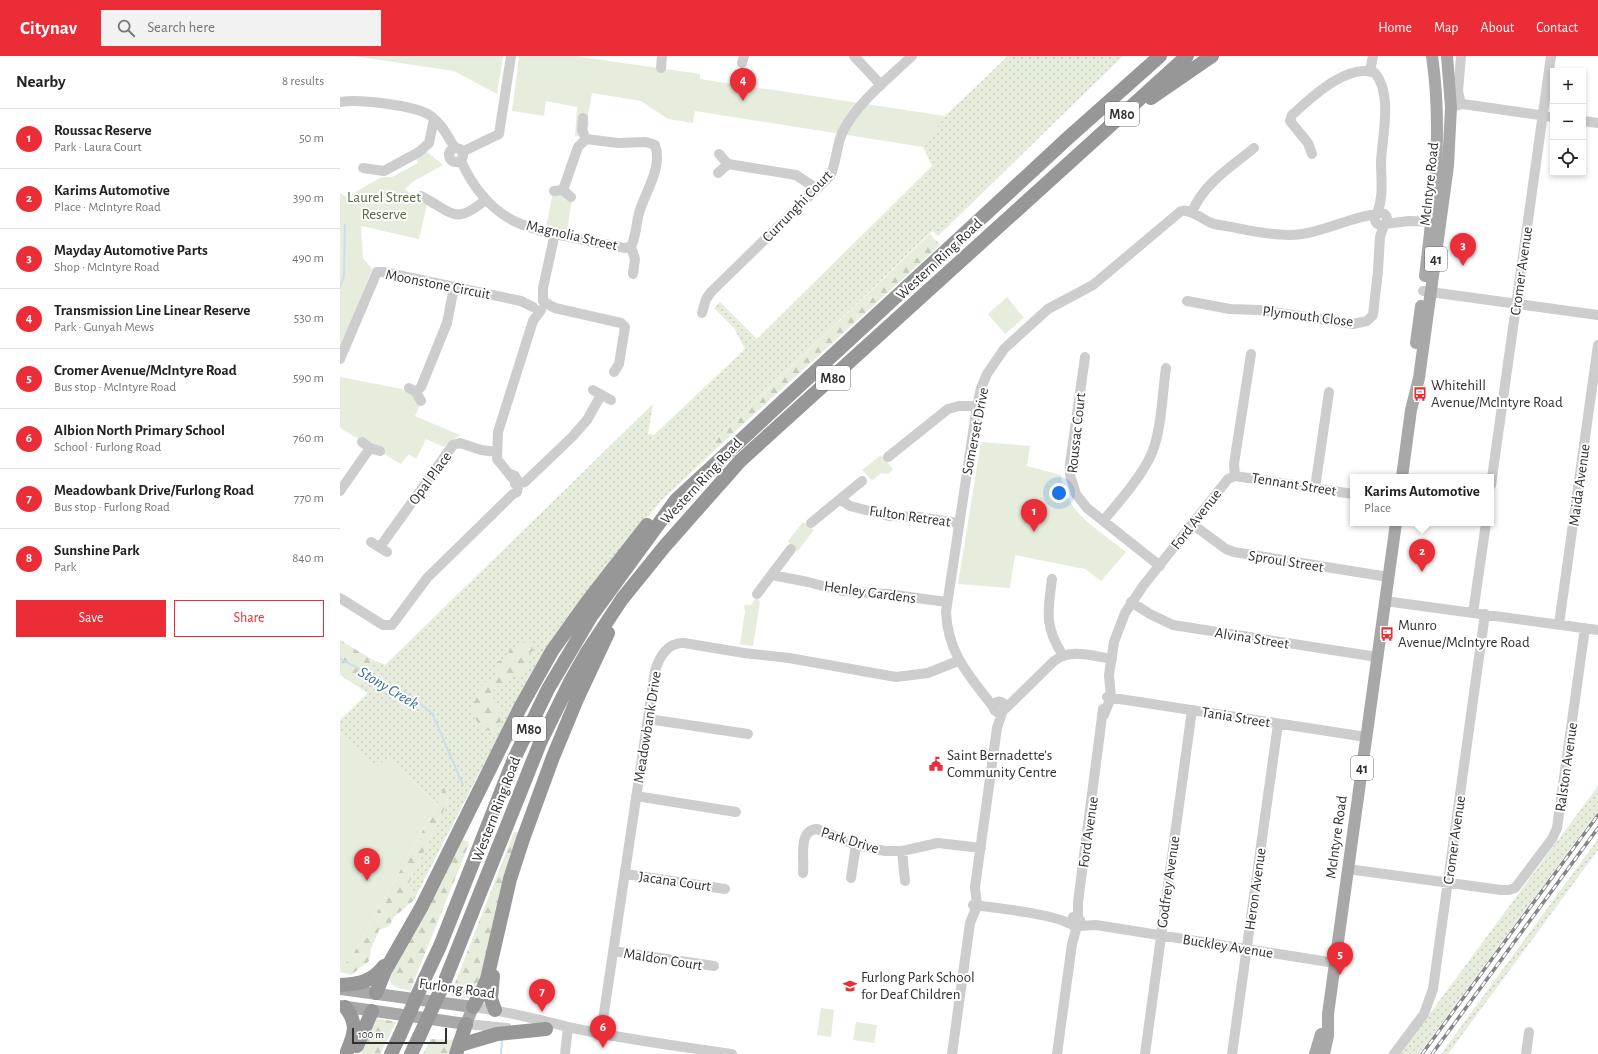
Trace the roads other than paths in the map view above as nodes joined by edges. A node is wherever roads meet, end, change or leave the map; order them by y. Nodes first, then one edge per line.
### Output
1 (511, 56) edge
2 (662, 56) edge
3 (854, 56) edge
4 (912, 56) edge
5 (1146, 56) edge
6 (1160, 56) edge
7 (1187, 56) edge
8 (1212, 56) edge
9 (1373, 56) edge
10 (1432, 56) edge
11 (1439, 56) edge
12 (1447, 56) edge
13 (1461, 56) edge
14 (1551, 56) edge
15 (661, 68) dead end
16 (1370, 71) junction
17 (881, 85) junction
18 (1437, 92) junction
19 (340, 102) edge
20 (1456, 105) junction
21 (1438, 106) junction
22 (1548, 116) edge
23 (583, 118) dead end
24 (434, 119) junction
25 (1586, 121) edge
26 (1598, 123) edge
27 (1069, 137) junction
28 (586, 139) junction
29 (1254, 148) dead end
30 (459, 154) junction
31 (719, 154) dead end
32 (1312, 154) dead end
33 (728, 164) junction
34 (363, 168) dead end
35 (1058, 171) junction
36 (718, 173) dead end
37 (817, 189) junction
38 (563, 193) dead end
39 (422, 196) dead end
40 (485, 200) junction
41 (1192, 212) junction
42 (1381, 219) junction
43 (1436, 222) junction
44 (555, 233) junction
45 (631, 247) junction
46 (633, 274) dead end
47 (454, 287) junction
48 (1427, 292) junction
49 (1187, 301) dead end
50 (1517, 304) junction
51 (538, 305) junction
52 (701, 314) dead end
53 (1598, 315) edge
54 (1598, 345) edge
55 (1252, 354) dead end
56 (1085, 357) dead end
57 (340, 359) edge
58 (1166, 368) dead end
59 (613, 374) dead end
60 (1329, 392) dead end
61 (415, 394) dead end
62 (611, 400) dead end
63 (977, 406) junction
64 (380, 451) dead end
65 (497, 452) junction
66 (888, 457) dead end
67 (1402, 474) edge
68 (1493, 474) edge
69 (1235, 476) junction
70 (862, 481) dead end
71 (515, 487) junction
72 (1315, 488) junction
73 (340, 491) edge
74 (1350, 494) edge
75 (840, 499) junction
76 (676, 500) junction
77 (1103, 521) junction
78 (811, 523) dead end
79 (958, 523) junction
80 (1192, 524) junction
81 (1396, 526) edge
82 (1486, 526) edge
83 (379, 547) dead end
84 (791, 549) dead end
85 (1160, 566) junction
86 (772, 575) junction
87 (1388, 577) junction
88 (1052, 579) dead end
89 (757, 594) dead end
90 (340, 598) edge
91 (622, 599) junction
92 (1385, 601) junction
93 (946, 602) junction
94 (1131, 602) junction
95 (1473, 613) junction
96 (1485, 614) junction
97 (1559, 624) junction
98 (1585, 628) junction
99 (1598, 630) edge
100 (1062, 654) junction
101 (1377, 657) junction
102 (1112, 659) junction
103 (958, 661) junction
104 (1109, 697) junction
105 (999, 708) junction
106 (1192, 710) junction
107 (648, 719) junction
108 (1278, 724) junction
109 (748, 734) dead end
110 (1366, 737) junction
111 (636, 796) junction
112 (736, 812) dead end
113 (856, 845) junction
114 (981, 848) junction
115 (902, 851) junction
116 (1348, 869) junction
117 (803, 873) dead end
118 (625, 874) junction
119 (851, 878) dead end
120 (905, 881) dead end
121 (1448, 883) junction
122 (725, 889) dead end
123 (975, 906) junction
124 (502, 910) junction
125 (1075, 921) junction
126 (1161, 935) junction
127 (1246, 949) junction
128 (397, 950) junction
129 (613, 951) junction
130 (1335, 963) junction
131 (714, 966) dead end
132 (340, 985) edge
133 (340, 989) edge
134 (376, 993) junction
135 (342, 1007) edge
136 (473, 1007) junction
137 (495, 1010) junction
138 (372, 1011) junction
139 (1328, 1014) junction
140 (466, 1024) junction
141 (568, 1027) junction
142 (546, 1029) junction
143 (1529, 1032) dead end
144 (601, 1033) junction
145 (458, 1049) edge
146 (707, 1052) edge
147 (346, 1054) edge
148 (353, 1054) edge
149 (391, 1054) edge
150 (411, 1054) edge
151 (565, 1054) edge
152 (732, 1054) edge
153 (952, 1054) edge
154 (1057, 1054) edge
155 (1145, 1054) edge
156 (1232, 1054) edge
157 (1315, 1054) edge
158 (1324, 1054) edge
159 (1394, 1054) edge
160 (1526, 1054) edge

1 - 30 street
2 - 15 street
3 - 17 street
4 - 17 street, Currunghi Court
5 - 27 highway
6 - 27 highway, Western Ring Road / M80
7 - 35 highway, Western Ring Road / M80
8 - 35 highway
9 - 16 street
10 - 18 main road, 41
11 - 18 main road
12 - 20 main road, McIntyre Road / 41
13 - 20 street, McIntyre Road
14 - 22 street, Cromer Avenue
16 - 32 street
16 - 42 street
17 - 37 street, Currunghi Court
18 - 21 main road, McIntyre Road / 41
19 - 24 street, Magnolia Street
20 - 21 main road
20 - 22 street
20 - 43 main road, McIntyre Road / 41
21 - 43 main road, McIntyre Road / 41
22 - 50 street, Cromer Avenue
23 - 28 street
24 - 30 street, Magnolia Street
24 - 34 street
25 - 26 street
27 - 76 highway, Western Ring Road / M80
28 - 38 street
28 - 45 street, Magnolia Street
29 - 41 street
30 - 40 street, Magnolia Street
31 - 33 street
33 - 36 street
33 - 37 street
35 - 91 highway, Western Ring Road / M80
37 - 52 street, Currunghi Court
39 - 40 street
40 - 44 street, Magnolia Street
41 - 42 street
41 - 63 street, Somerset Drive
42 - 43 street
42 - 49 street, Plymouth Close
43 - 48 main road, McIntyre Road / 41
44 - 45 street, Magnolia Street
44 - 51 street
45 - 46 street
47 - 51 street, Moonstone Circuit
47 - 57 street, Moonstone Circuit
47 - 61 street
48 - 50 street
48 - 67 main road, McIntyre Road / 41
50 - 53 street
50 - 68 street, Cromer Avenue
51 - 59 street, Moonstone Circuit
51 - 65 street
54 - 97 street, Maida Avenue
55 - 69 street, Ford Avenue
56 - 77 street, Roussac Court
58 - 77 street
60 - 72 street
62 - 71 street
63 - 66 street
63 - 79 street, Somerset Drive
64 - 73 street
65 - 71 street
65 - 83 street, Opal Place
69 - 72 street, Tennant Street
69 - 80 street, Ford Avenue
70 - 75 street, Fulton Retreat
71 - 90 street
72 - 74 street, Tennant Street
75 - 78 street, Fulton Retreat
75 - 79 street, Fulton Retreat
76 - 128 highway
76 - 149 highway, Western Ring Road / M80, bridge
77 - 85 street, Roussac Court
79 - 93 street, Somerset Drive
80 - 85 street, Ford Avenue
80 - 87 street, Sproul Street
81 - 87 main road, McIntyre Road / 41
82 - 95 street
84 - 86 street
85 - 94 street, Ford Avenue
86 - 89 street
86 - 93 street, Henley Gardens
87 - 92 main road, McIntyre Road / 41
88 - 100 street
91 - 124 highway
91 - 150 highway, Western Ring Road / M80, bridge
92 - 95 street
92 - 101 main road, McIntyre Road / 41
93 - 103 street, Somerset Drive
94 - 101 street, Alvina Street
94 - 102 street, Ford Avenue
95 - 96 street
96 - 97 street
96 - 121 street, Cromer Avenue
97 - 98 street
98 - 99 street
98 - 121 street, Ralston Avenue
100 - 102 street
100 - 105 street
101 - 110 main road, McIntyre Road / 41
102 - 104 street, Ford Avenue
103 - 105 street, Somerset Drive
103 - 107 street, Meadowbank Drive
104 - 106 street, Tania Street
104 - 125 street, Ford Avenue
105 - 114 street
106 - 108 street, Tania Street
106 - 126 street, Godfrey Avenue
107 - 109 street
107 - 111 street, Meadowbank Drive
108 - 110 street, Tania Street
108 - 127 street, Heron Avenue
110 - 116 main road, McIntyre Road / 41
111 - 112 street
111 - 118 street, Meadowbank Drive
113 - 115 street, Park Drive
113 - 117 street, Park Drive
113 - 119 street
114 - 115 street, Park Drive
114 - 123 street
115 - 120 street
116 - 121 street
116 - 130 main road, McIntyre Road / 41
118 - 122 street, Jacana Court
118 - 129 street, Meadowbank Drive
121 - 159 street, Cromer Avenue
123 - 125 street, Buckley Avenue
123 - 153 street
124 - 136 highway
124 - 137 highway
125 - 126 street, Buckley Avenue
125 - 154 street, Ford Avenue
126 - 127 street, Buckley Avenue
126 - 155 street, Godfrey Avenue
127 - 130 street, Buckley Avenue
127 - 156 street, Heron Avenue
128 - 132 highway
128 - 134 highway
129 - 131 street, Maldon Court
129 - 144 street, Meadowbank Drive
130 - 139 main road, McIntyre Road / 41
133 - 134 main road, Furlong Road
134 - 136 main road, Furlong Road
134 - 138 main road
135 - 138 main road, Furlong Road
135 - 147 highway
136 - 137 street, Furlong Road
136 - 140 main road
137 - 141 street, Furlong Road
138 - 140 main road, Furlong Road
138 - 148 highway
139 - 157 main road, McIntyre Road / 41
139 - 158 main road, McIntyre Road / 41
140 - 142 street, Furlong Road
140 - 145 highway
141 - 142 street, Furlong Road
141 - 144 street, Furlong Road
141 - 151 street
142 - 145 highway
143 - 160 street
144 - 146 street, Furlong Road
146 - 152 street, Furlong Road

